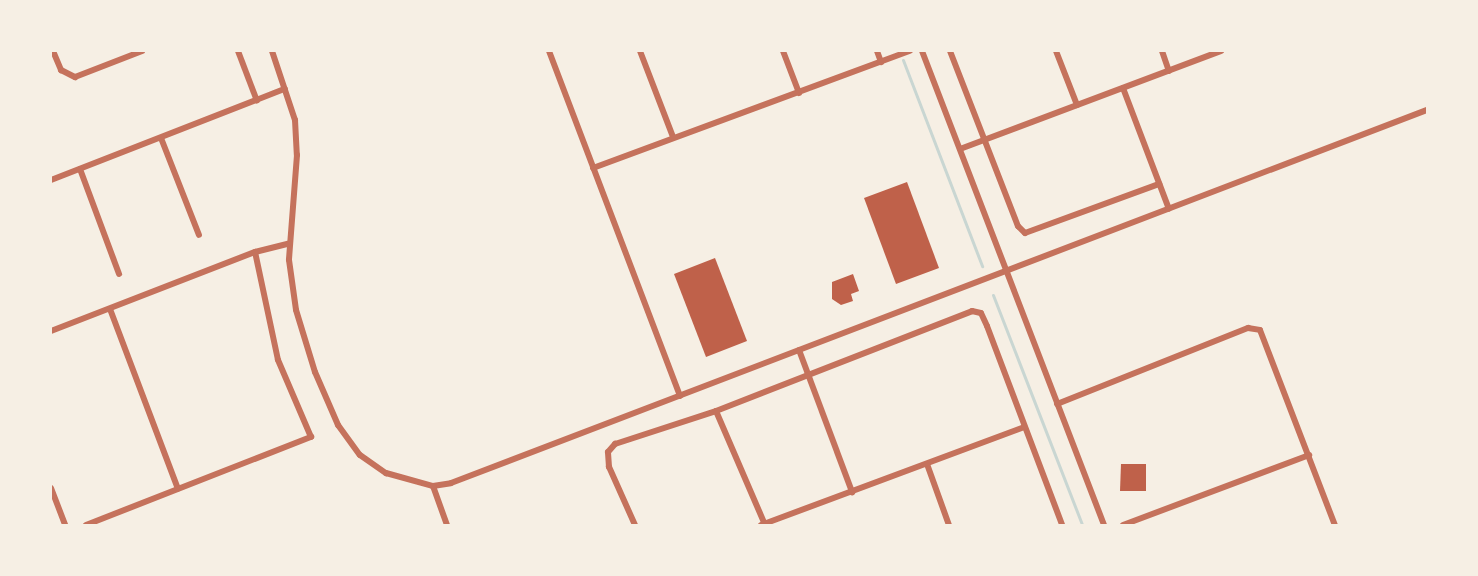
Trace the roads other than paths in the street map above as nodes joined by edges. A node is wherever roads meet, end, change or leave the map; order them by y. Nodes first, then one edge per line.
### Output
1 (53, 51) edge
2 (142, 51) edge
3 (238, 51) edge
4 (272, 51) edge
5 (549, 51) edge
6 (640, 51) edge
7 (783, 51) edge
8 (877, 51) edge
9 (910, 51) edge
10 (922, 51) edge
11 (950, 51) edge
12 (1056, 51) edge
13 (1161, 51) edge
14 (1221, 51) edge
15 (881, 62) junction
16 (1169, 71) junction
17 (1122, 88) junction
18 (285, 89) junction
19 (799, 93) junction
20 (256, 101) junction
21 (1077, 105) junction
22 (1427, 110) edge
23 (673, 137) junction
24 (161, 138) junction
25 (985, 140) junction
26 (960, 149) junction
27 (593, 168) junction
28 (80, 169) junction
29 (51, 180) edge
30 (1160, 184) junction
31 (1169, 209) junction
32 (199, 235) dead end
33 (288, 244) junction
34 (255, 252) junction
35 (1005, 270) junction
36 (119, 274) dead end
37 (110, 309) junction
38 (51, 332) edge
39 (799, 350) junction
40 (808, 376) junction
41 (681, 396) junction
42 (1057, 404) junction
43 (716, 411) junction
44 (1024, 427) junction
45 (1308, 455) junction
46 (927, 464) junction
47 (433, 486) junction
48 (51, 488) edge
49 (178, 489) junction
50 (852, 492) junction
51 (65, 525) edge
52 (86, 525) edge
53 (447, 525) edge
54 (635, 525) edge
55 (764, 525) edge
56 (949, 525) edge
57 (1062, 525) edge
58 (1104, 525) edge
59 (1124, 525) edge
60 (1335, 525) edge

1 - 2 street
3 - 20 street
4 - 18 street
5 - 27 street
6 - 23 street
7 - 19 street
8 - 15 street
9 - 15 street
10 - 26 street
11 - 25 street
12 - 21 street
13 - 16 street
14 - 16 street
15 - 19 street
16 - 17 street
17 - 21 street
17 - 30 street
18 - 20 street
18 - 33 street
19 - 23 street
20 - 24 street
21 - 25 street
22 - 31 street
23 - 27 street
24 - 28 street
24 - 32 street
25 - 26 street
25 - 30 street
26 - 35 street
27 - 41 street
28 - 29 street
28 - 36 street
30 - 31 street
31 - 35 street
33 - 34 street
33 - 47 street
34 - 37 street
34 - 49 street
35 - 39 street
35 - 42 street
37 - 38 street
37 - 49 street
39 - 40 street
39 - 41 street
40 - 43 street
40 - 44 street
40 - 50 street
41 - 47 street
42 - 45 street
42 - 58 street
43 - 54 street
43 - 55 street
44 - 46 street
44 - 57 street
45 - 59 street
45 - 60 street
46 - 50 street
46 - 56 street
47 - 53 street
48 - 51 street
49 - 52 street
50 - 55 street

